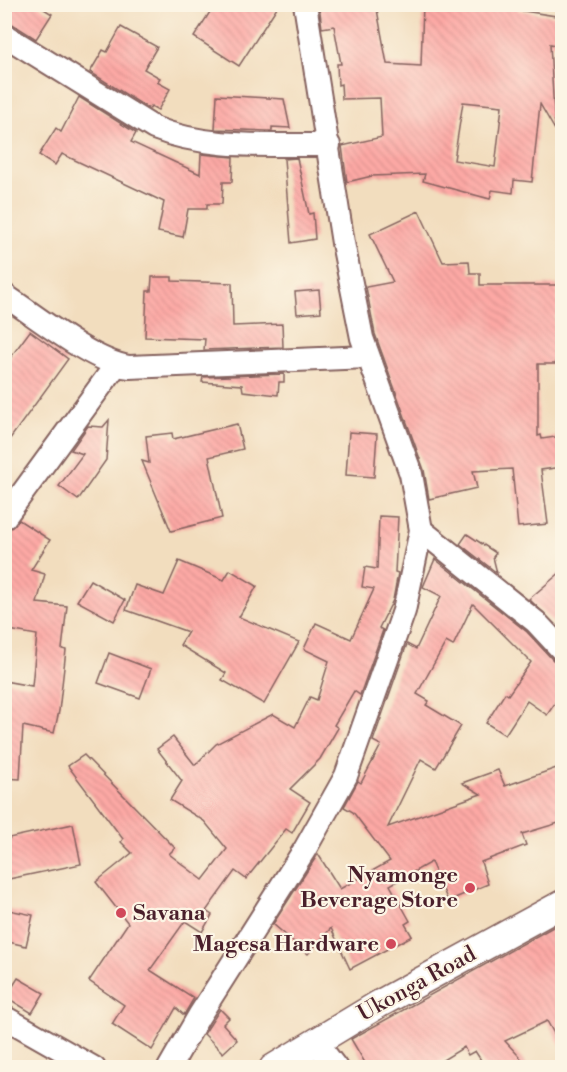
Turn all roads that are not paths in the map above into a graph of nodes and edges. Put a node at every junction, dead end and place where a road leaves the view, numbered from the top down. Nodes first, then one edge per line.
1 (305, 4) edge
2 (4, 34) edge
3 (329, 145) junction
4 (4, 295) edge
5 (368, 357) junction
6 (116, 365) junction
7 (5, 517) edge
8 (421, 530) junction
9 (562, 650) edge
10 (562, 904) edge
11 (4, 1017) edge
12 (316, 1042) junction
13 (94, 1068) edge
14 (169, 1068) edge
15 (273, 1068) edge
16 (336, 1068) edge

1 - 3 street
2 - 3 street
3 - 5 street
4 - 6 street
5 - 6 street
5 - 8 street
6 - 7 street
8 - 9 street
8 - 14 street
10 - 12 street, Ukonga Road
11 - 13 street
12 - 15 street, Ukonga Road
12 - 16 street

